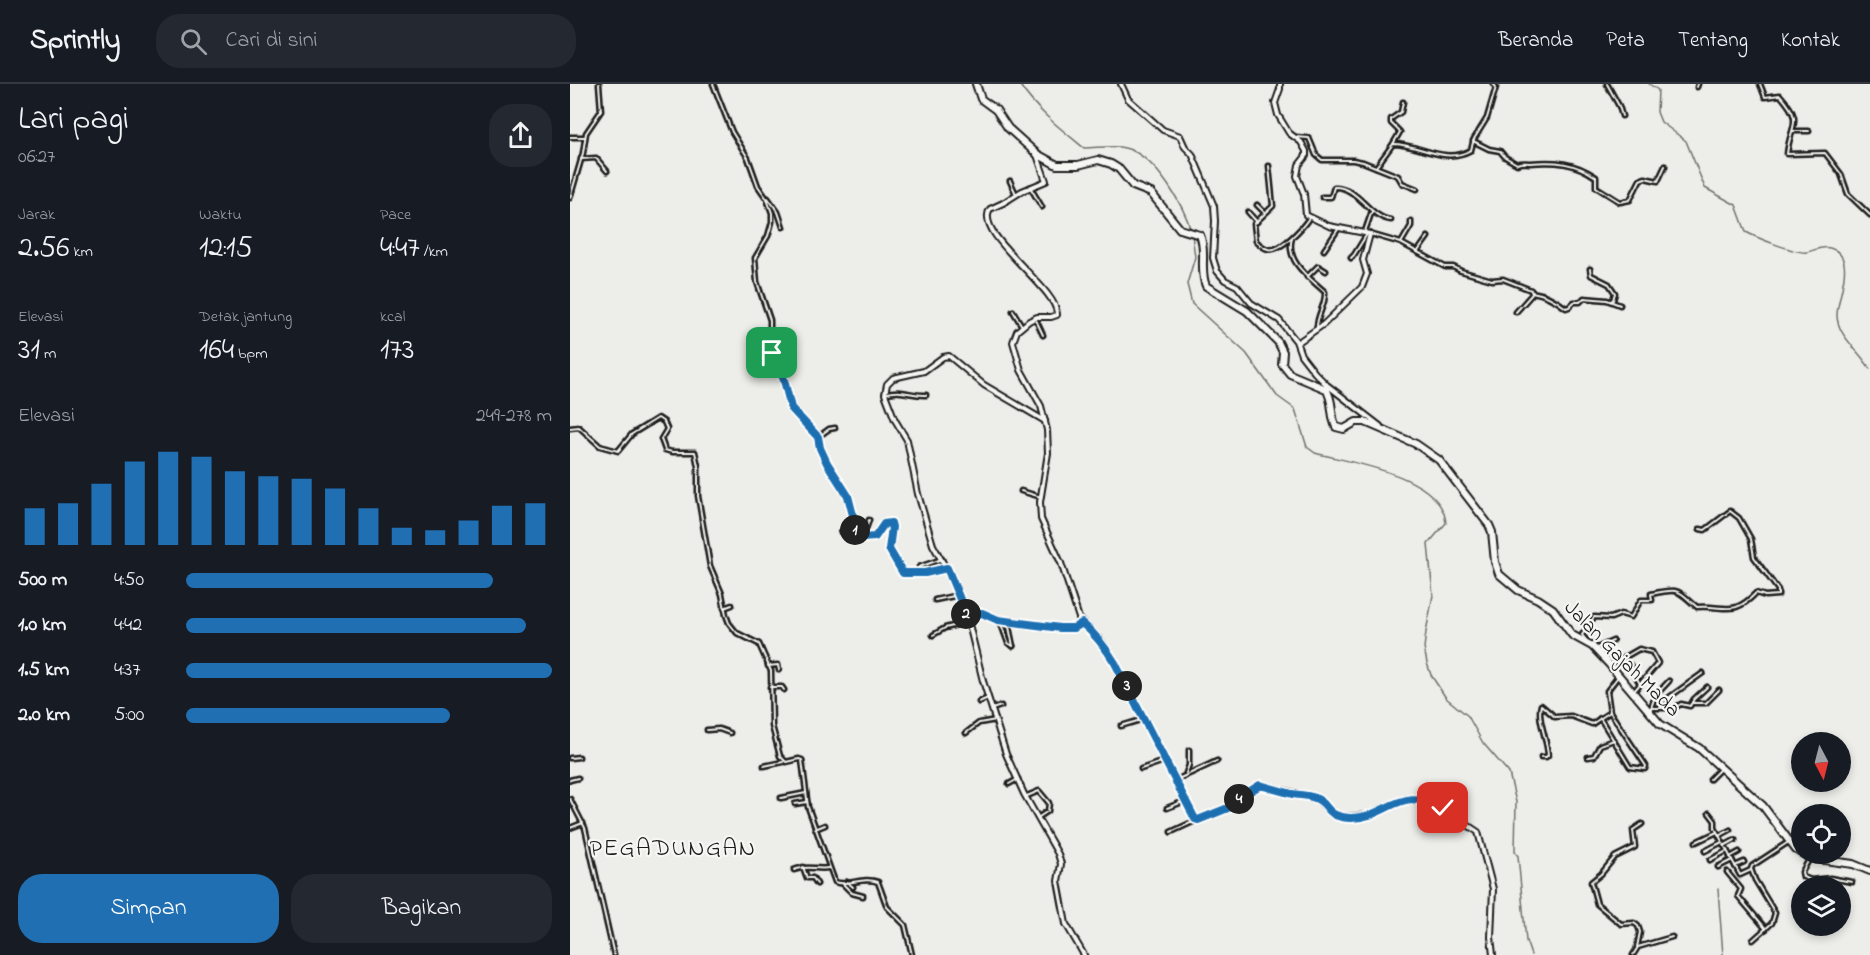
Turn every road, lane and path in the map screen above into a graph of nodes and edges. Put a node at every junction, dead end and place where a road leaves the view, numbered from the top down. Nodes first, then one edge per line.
1 (598, 84) edge
2 (713, 84) edge
3 (976, 84) edge
4 (1121, 84) edge
5 (1280, 84) edge
6 (1493, 84) edge
7 (1607, 84) edge
8 (1760, 84) edge
9 (1403, 102) dead end
10 (1622, 116) dead end
11 (1809, 130) dead end
12 (1793, 131) junction
13 (570, 137) edge
14 (585, 137) junction
15 (1295, 137) junction
16 (1473, 141) junction
17 (1393, 144) junction
18 (1037, 154) junction
19 (581, 159) junction
20 (1269, 166) dead end
21 (1665, 166) dead end
22 (1376, 167) junction
23 (607, 171) dead end
24 (1010, 181) dead end
25 (1030, 187) junction
26 (1417, 189) dead end
27 (1016, 194) junction
28 (766, 196) junction
29 (1322, 197) dead end
30 (570, 198) edge
31 (1257, 205) dead end
32 (1042, 207) dead end
33 (1372, 211) junction
34 (1248, 212) dead end
35 (1265, 213) junction
36 (1870, 215) edge
37 (1309, 218) junction
38 (1391, 220) dead end
39 (1411, 221) dead end
40 (1257, 222) junction
41 (783, 227) dead end
42 (1339, 228) junction
43 (1367, 234) junction
44 (1292, 237) junction
45 (1428, 237) dead end
46 (1401, 243) junction
47 (1324, 250) dead end
48 (1418, 251) junction
49 (1351, 258) dead end
50 (1590, 268) dead end
51 (1326, 271) dead end
52 (1307, 277) junction
53 (1532, 292) junction
54 (1611, 301) junction
55 (1620, 305) dead end
56 (1013, 311) dead end
57 (1516, 312) dead end
58 (1035, 318) junction
59 (1022, 326) junction
60 (1317, 330) junction
61 (1043, 335) dead end
62 (1297, 343) junction
63 (885, 394) junction
64 (926, 395) dead end
65 (1046, 421) junction
66 (570, 428) edge
67 (835, 428) dead end
68 (818, 437) junction
69 (1398, 437) junction
70 (1020, 491) dead end
71 (1041, 497) junction
72 (868, 520) dead end
73 (1700, 529) dead end
74 (840, 532) dead end
75 (855, 532) junction
76 (863, 538) junction
77 (942, 559) junction
78 (947, 568) junction
79 (919, 573) junction
80 (959, 595) junction
81 (934, 600) dead end
82 (732, 605) dead end
83 (724, 608) junction
84 (967, 616) junction
85 (1000, 620) junction
86 (969, 622) junction
87 (1082, 623) junction
88 (1001, 624) junction
89 (933, 635) dead end
90 (1613, 641) dead end
91 (1587, 643) junction
92 (1595, 649) junction
93 (1630, 665) dead end
94 (768, 666) junction
95 (1610, 666) junction
96 (779, 670) dead end
97 (1703, 674) dead end
98 (1619, 676) junction
99 (1669, 681) dead end
100 (1640, 684) junction
101 (770, 687) junction
102 (1707, 687) dead end
103 (784, 690) dead end
104 (1719, 690) dead end
105 (1633, 691) junction
106 (988, 698) junction
107 (979, 702) dead end
108 (1694, 703) junction
109 (1001, 706) dead end
110 (1661, 708) junction
111 (992, 709) junction
112 (1650, 710) junction
113 (1610, 712) junction
114 (1600, 718) junction
115 (1143, 719) junction
116 (996, 720) junction
117 (1121, 726) dead end
118 (707, 730) dead end
119 (730, 733) dead end
120 (966, 733) dead end
121 (1614, 740) junction
122 (1189, 750) dead end
123 (579, 757) dead end
124 (1541, 757) dead end
125 (1588, 757) dead end
126 (570, 758) edge
127 (1164, 761) junction
128 (1217, 761) dead end
129 (786, 762) junction
130 (764, 766) dead end
131 (1722, 767) junction
132 (1141, 769) dead end
133 (1185, 775) junction
134 (578, 778) dead end
135 (1710, 779) dead end
136 (570, 780) edge
137 (1018, 780) junction
138 (1174, 781) junction
139 (1009, 784) dead end
140 (806, 793) junction
141 (1026, 797) junction
142 (781, 798) dead end
143 (570, 800) edge
144 (1185, 801) junction
145 (807, 802) junction
146 (795, 804) dead end
147 (1167, 808) dead end
148 (1709, 813) dead end
149 (1039, 817) junction
150 (1197, 820) junction
151 (583, 823) junction
152 (1641, 824) dead end
153 (825, 825) dead end
154 (570, 828) edge
155 (815, 829) junction
156 (1730, 830) dead end
157 (1172, 832) dead end
158 (1717, 832) junction
159 (1719, 836) junction
160 (1735, 840) dead end
161 (1696, 842) dead end
162 (1722, 842) junction
163 (1789, 842) joint
164 (1724, 846) junction
165 (1705, 851) dead end
166 (1727, 851) junction
167 (1739, 852) dead end
168 (1731, 859) junction
169 (1710, 860) dead end
170 (1744, 862) dead end
171 (1807, 864) edge
172 (1851, 864) edge
173 (1735, 866) junction
174 (803, 867) junction
175 (1718, 867) dead end
176 (829, 868) junction
177 (794, 870) dead end
178 (1751, 870) junction
179 (1870, 871) edge
180 (1727, 872) dead end
181 (847, 882) junction
182 (1852, 882) dead end
183 (817, 884) dead end
184 (843, 884) junction
185 (853, 887) dead end
186 (863, 896) dead end
187 (1766, 929) junction
188 (1672, 937) dead end
189 (1753, 940) dead end
190 (1637, 947) junction
191 (614, 955) edge
192 (912, 955) edge
193 (1084, 955) edge
194 (1493, 955) edge
195 (1634, 955) edge

1 - 14 street
2 - 28 street
3 - 18 highway
4 - 62 street
5 - 15 street
6 - 16 street
7 - 10 street
8 - 12 street
9 - 17 street
11 - 12 street
12 - 36 street
13 - 14 street
14 - 19 street
15 - 22 street
15 - 37 street
16 - 17 street
16 - 21 street
17 - 22 street
18 - 25 street
18 - 69 highway, Jalan Gajah Mada
19 - 23 street
19 - 30 street
20 - 35 street
22 - 26 street
24 - 27 street
25 - 27 street
25 - 32 street
27 - 58 street
28 - 41 street
28 - 68 street
29 - 33 street
31 - 35 street
33 - 38 street
33 - 43 street
34 - 40 street
35 - 40 street
37 - 42 street
37 - 44 street
39 - 46 street
40 - 44 street
42 - 43 street
42 - 47 street
43 - 46 street
43 - 49 street
43 - 60 street
44 - 52 street
45 - 48 street
46 - 48 street
48 - 53 street
50 - 54 street
51 - 52 street
52 - 60 street
53 - 54 street
53 - 57 street
54 - 55 street
56 - 59 street
58 - 59 street
58 - 61 street
59 - 65 street
60 - 62 street
62 - 69 street
63 - 64 street
63 - 65 street
63 - 77 street
65 - 71 street
66 - 83 street
67 - 68 street
68 - 75 street
69 - 91 highway, Jalan Gajah Mada
70 - 71 street
71 - 87 street
72 - 76 street
73 - 91 street
74 - 75 street
75 - 76 street
76 - 79 street
77 - 78 street
77 - 79 street
78 - 79 street
78 - 80 street
80 - 81 street
80 - 84 street
82 - 83 street
83 - 94 street
84 - 85 street
84 - 86 street
85 - 87 street
85 - 88 street
86 - 89 street
86 - 106 street
87 - 115 street
88 - 88 street
90 - 92 street
91 - 92 highway, Jalan Gajah Mada
92 - 95 highway, Jalan Gajah Mada
93 - 100 street
94 - 96 street
94 - 101 street
95 - 98 highway, Jalan Gajah Mada
95 - 100 street
97 - 110 street
98 - 105 highway, Jalan Gajah Mada
98 - 113 street
99 - 112 street
100 - 105 street
101 - 103 street
101 - 129 street
102 - 108 street
104 - 108 street
105 - 112 highway, Jalan Gajah Mada
106 - 107 street
106 - 111 street
108 - 110 street
109 - 111 street
110 - 112 street
111 - 116 street
112 - 131 highway, Jalan Gajah Mada
113 - 114 street
113 - 121 street
114 - 121 street
114 - 124 street
115 - 117 street
115 - 127 street
116 - 120 street
116 - 137 street
118 - 119 street
121 - 125 street
122 - 133 street
123 - 126 street
127 - 132 street
127 - 138 street
128 - 133 street
129 - 130 street
129 - 140 street
131 - 135 street
131 - 163 highway, Jalan Gajah Mada
133 - 138 street
134 - 136 street
137 - 139 street
137 - 141 street
138 - 144 street
140 - 142 street
140 - 145 street
141 - 149 street
141 - 149 street
143 - 151 street
144 - 147 street
144 - 150 street
145 - 146 street
145 - 155 street
148 - 158 street
149 - 193 street
150 - 157 street
150 - 194 street
151 - 154 street
151 - 191 street
152 - 190 street
153 - 155 street
155 - 176 street
156 - 159 street
158 - 159 street
158 - 161 street
159 - 162 street
160 - 164 street
162 - 164 street
162 - 165 street
163 - 178 street
164 - 166 street
166 - 168 street
166 - 169 street
167 - 168 street
168 - 173 street
168 - 175 street
170 - 173 street
171 - 182 street
172 - 179 highway, Jalan Gajah Mada
173 - 178 street
174 - 176 street
174 - 177 street
174 - 183 street
176 - 184 street
178 - 187 street
180 - 187 street
181 - 184 street
181 - 185 street
181 - 192 street
184 - 186 street
187 - 189 street
188 - 190 street
190 - 195 street

